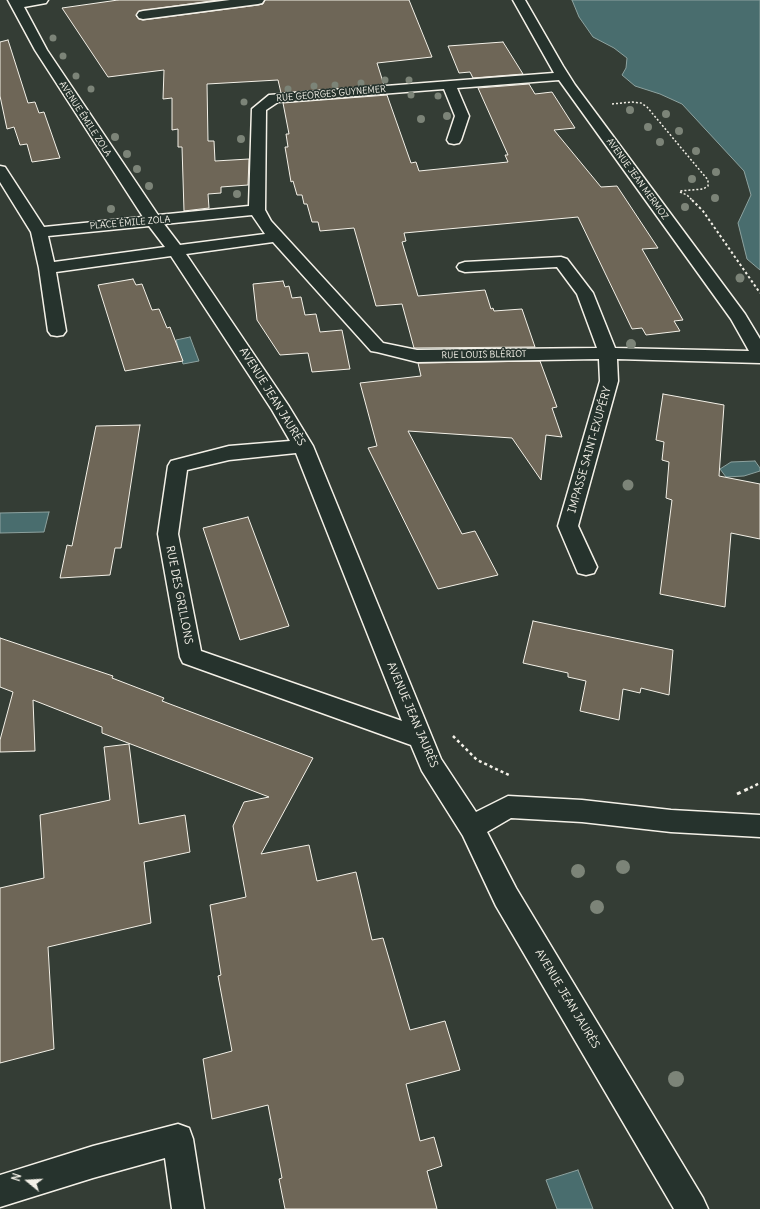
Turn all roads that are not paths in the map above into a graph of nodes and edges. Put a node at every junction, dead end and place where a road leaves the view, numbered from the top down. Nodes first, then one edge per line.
1 (42, 0) edge
2 (258, 0) edge
3 (519, 0) edge
4 (16, 2) edge
5 (143, 15) dead end
6 (563, 76) junction
7 (449, 85) junction
8 (454, 140) dead end
9 (2, 175) edge
10 (260, 216) junction
11 (39, 232) junction
12 (163, 235) junction
13 (277, 237) junction
14 (465, 267) dead end
15 (47, 268) junction
16 (57, 331) dead end
17 (608, 353) junction
18 (760, 354) edge
19 (760, 357) edge
20 (303, 446) junction
21 (586, 567) dead end
22 (420, 738) junction
23 (760, 826) edge
24 (472, 828) junction
25 (0, 1191) edge
26 (188, 1209) edge
27 (692, 1209) edge

1 - 4 street
2 - 5 street
3 - 6 street, AVENUE JEAN MERMOZ
4 - 12 street, AVENUE ÉMILE ZOLA
6 - 7 street, RUE GEORGES GUYNEMER
6 - 18 street, AVENUE JEAN MERMOZ
7 - 8 street
7 - 10 street, RUE GEORGES GUYNEMER
9 - 11 street
10 - 12 street, PLACE ÉMILE ZOLA
10 - 13 street, RUE LOUIS BLÉRIOT
11 - 12 street, PLACE ÉMILE ZOLA
11 - 15 street
12 - 13 street, PLACE ÉMILE ZOLA
12 - 15 street, PLACE ÉMILE ZOLA
12 - 20 street, AVENUE JEAN JAURÈS
13 - 17 street, RUE LOUIS BLÉRIOT
14 - 17 street, IMPASSE SAINT-EXUPÉRY
15 - 16 street
17 - 19 street, RUE LOUIS BLÉRIOT
17 - 21 street, IMPASSE SAINT-EXUPÉRY
20 - 22 street, AVENUE JEAN JAURÈS
20 - 22 street, RUE DES GRILLONS
22 - 24 street, AVENUE JEAN JAURÈS
23 - 24 street
24 - 27 street, AVENUE JEAN JAURÈS
25 - 26 street

